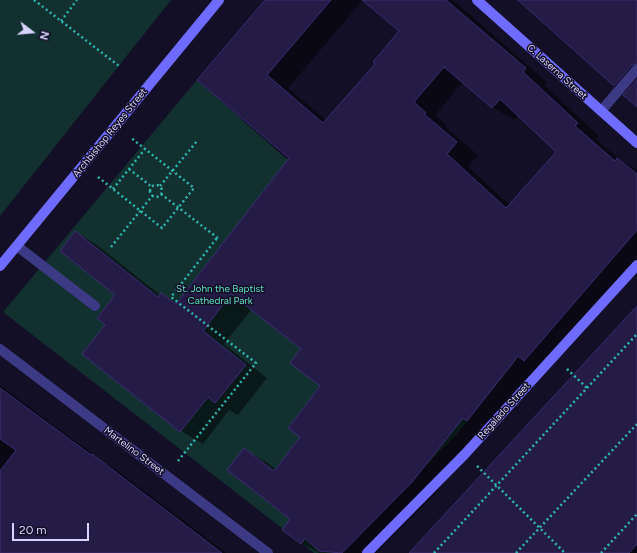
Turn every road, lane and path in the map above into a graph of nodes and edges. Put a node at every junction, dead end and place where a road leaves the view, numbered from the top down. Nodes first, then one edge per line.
1 (34, 0) edge
2 (77, 0) edge
3 (219, 0) edge
4 (477, 0) edge
5 (61, 21) junction
6 (119, 66) dead end
7 (637, 69) edge
8 (601, 111) junction
9 (197, 140) dead end
10 (637, 143) edge
11 (129, 169) junction
12 (172, 171) junction
13 (160, 186) junction
14 (152, 187) junction
15 (161, 194) junction
16 (153, 195) junction
17 (178, 208) junction
18 (140, 211) junction
19 (17, 246) junction
20 (111, 247) dead end
21 (637, 265) edge
22 (0, 266) edge
23 (96, 306) dead end
24 (637, 334) edge
25 (0, 349) edge
26 (553, 358) junction
27 (587, 388) junction
28 (637, 424) edge
29 (466, 454) junction
30 (167, 476) junction
31 (497, 485) junction
32 (637, 514) edge
33 (540, 528) junction
34 (268, 553) edge
35 (367, 553) edge
36 (434, 553) edge
37 (516, 553) edge
38 (565, 553) edge
39 (601, 553) edge

1 - 5 path
2 - 5 path
3 - 19 street, Archbishop Reyes Street
4 - 8 street, C. Laserna Street
5 - 6 path
7 - 8 street
8 - 10 street, C. Laserna Street
9 - 12 path
11 - 12 path
11 - 14 path
11 - 18 path
12 - 13 path
12 - 17 path
13 - 14 path
13 - 15 path
14 - 16 path
15 - 16 path
15 - 17 path
16 - 18 path
17 - 18 path
17 - 30 path
18 - 20 path
19 - 22 street, Archbishop Reyes Street
19 - 23 street
21 - 26 street, Regalado Street
24 - 27 path
25 - 30 street, Martelino Street
26 - 27 path
26 - 29 street, Regalado Street
27 - 31 path
28 - 33 path
29 - 31 path
29 - 35 street, Regalado Street
30 - 34 street, Martelino Street
31 - 33 path
31 - 36 path
32 - 39 path
33 - 37 path
33 - 38 path

